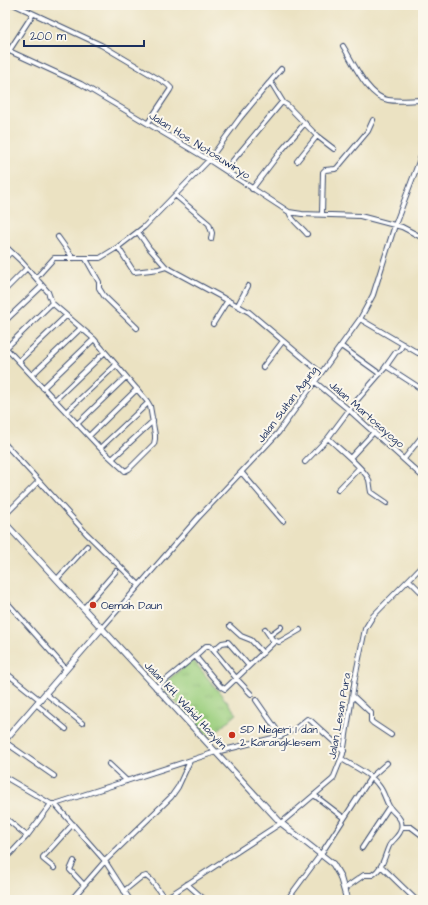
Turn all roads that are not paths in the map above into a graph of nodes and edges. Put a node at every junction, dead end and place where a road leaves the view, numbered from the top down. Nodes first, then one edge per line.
1 (15, 5) edge
2 (33, 14) junction
3 (343, 46) dead end
4 (7, 50) edge
5 (281, 69) dead end
6 (270, 82) junction
7 (423, 100) edge
8 (283, 102) junction
9 (373, 120) dead end
10 (148, 123) junction
11 (305, 123) junction
12 (317, 136) junction
13 (334, 149) dead end
14 (423, 151) edge
15 (209, 160) junction
16 (297, 161) dead end
17 (225, 170) junction
18 (252, 189) junction
19 (175, 195) junction
20 (289, 212) junction
21 (322, 214) junction
22 (395, 225) junction
23 (138, 232) junction
24 (307, 234) dead end
25 (58, 237) dead end
26 (423, 238) edge
27 (211, 239) dead end
28 (5, 246) edge
29 (118, 247) junction
30 (11, 252) junction
31 (5, 258) edge
32 (73, 258) junction
33 (86, 259) junction
34 (166, 266) junction
35 (27, 268) junction
36 (36, 278) junction
37 (42, 286) junction
38 (248, 286) dead end
39 (5, 290) edge
40 (228, 300) junction
41 (52, 303) junction
42 (238, 305) junction
43 (66, 316) junction
44 (360, 319) junction
45 (5, 321) edge
46 (213, 324) dead end
47 (81, 328) junction
48 (137, 328) dead end
49 (94, 339) junction
50 (283, 341) junction
51 (403, 344) junction
52 (341, 346) junction
53 (5, 347) edge
54 (105, 352) junction
55 (418, 353) dead end
56 (19, 361) junction
57 (116, 365) junction
58 (386, 366) junction
59 (263, 367) dead end
60 (321, 373) junction
61 (380, 374) junction
62 (32, 375) junction
63 (126, 377) junction
64 (316, 382) junction
65 (43, 388) junction
66 (137, 389) junction
67 (423, 390) edge
68 (55, 400) junction
69 (148, 403) junction
70 (349, 410) junction
71 (66, 412) junction
72 (153, 421) junction
73 (77, 424) junction
74 (374, 432) junction
75 (423, 435) edge
76 (89, 436) junction
77 (328, 438) junction
78 (5, 444) edge
79 (100, 448) junction
80 (350, 458) junction
81 (112, 459) junction
82 (404, 459) junction
83 (305, 462) dead end
84 (359, 468) junction
85 (242, 473) junction
86 (423, 478) edge
87 (39, 481) junction
88 (338, 490) dead end
89 (387, 503) dead end
90 (5, 515) edge
91 (283, 521) dead end
92 (5, 523) edge
93 (87, 546) dead end
94 (423, 565) edge
95 (116, 571) dead end
96 (57, 579) junction
97 (409, 580) junction
98 (139, 585) junction
99 (423, 594) edge
100 (5, 600) edge
101 (84, 608) junction
102 (230, 626) dead end
103 (281, 627) dead end
104 (102, 628) junction
105 (265, 629) dead end
106 (300, 630) dead end
107 (270, 635) junction
108 (274, 640) junction
109 (214, 650) junction
110 (263, 653) junction
111 (195, 656) junction
112 (249, 666) junction
113 (66, 669) junction
114 (5, 672) edge
115 (236, 678) junction
116 (156, 688) junction
117 (46, 694) junction
118 (251, 694) dead end
119 (353, 696) junction
120 (256, 700) dead end
121 (38, 702) junction
122 (82, 723) dead end
123 (66, 729) dead end
124 (391, 735) dead end
125 (281, 736) junction
126 (5, 741) edge
127 (344, 751) junction
128 (216, 752) junction
129 (342, 759) junction
130 (190, 761) junction
131 (386, 763) dead end
132 (109, 764) dead end
133 (54, 776) dead end
134 (5, 777) edge
135 (371, 777) junction
136 (127, 781) junction
137 (314, 795) junction
138 (53, 804) junction
139 (390, 807) junction
140 (344, 818) junction
141 (9, 821) dead end
142 (281, 823) junction
143 (73, 824) junction
144 (402, 828) junction
145 (27, 836) junction
146 (423, 836) edge
147 (362, 848) dead end
148 (5, 853) edge
149 (321, 854) junction
150 (74, 861) dead end
151 (105, 861) junction
152 (381, 866) junction
153 (54, 868) dead end
154 (187, 884) junction
155 (84, 885) junction
156 (344, 889) junction
157 (124, 890) junction
158 (170, 895) junction
159 (164, 899) edge
160 (71, 900) edge
161 (130, 900) edge
162 (175, 900) edge
163 (205, 900) edge
164 (287, 900) edge
165 (347, 900) edge
166 (416, 900) edge

1 - 2 street
2 - 4 street
2 - 10 street
3 - 7 street
4 - 10 street, Jalan Hos. Notosuwiryo
5 - 6 street
6 - 8 street
6 - 15 street
8 - 11 street
8 - 17 street
9 - 21 street
10 - 15 street, Jalan Hos. Notosuwiryo
11 - 12 street
11 - 18 street
12 - 13 street
12 - 16 street
14 - 22 street, Jalan Sultan Agung
15 - 17 street, Jalan Hos. Notosuwiryo
15 - 19 street
17 - 18 street, Jalan Hos. Notosuwiryo
18 - 20 street, Jalan Hos. Notosuwiryo
19 - 23 street
19 - 27 street
20 - 21 street, Jalan Hos. Notosuwiryo
20 - 24 street
21 - 22 street, Jalan Hos. Notosuwiryo
22 - 26 street, Jalan Hos. Notosuwiryo
22 - 44 street, Jalan Sultan Agung
23 - 29 street
23 - 34 street
25 - 32 street
28 - 30 street
29 - 33 street
29 - 34 street
30 - 31 street
30 - 35 street
32 - 33 street
32 - 36 street
33 - 48 street
34 - 40 street
35 - 36 street
35 - 39 street
36 - 37 street
37 - 41 street
37 - 45 street
38 - 42 street
40 - 42 street
40 - 46 street
41 - 43 street
41 - 53 street
42 - 50 street
43 - 47 street
43 - 56 street
44 - 51 street
44 - 52 street, Jalan Sultan Agung
47 - 49 street
47 - 62 street
49 - 54 street
49 - 65 street
50 - 59 street
50 - 60 street
51 - 55 street
51 - 58 street
52 - 60 street, Jalan Sultan Agung
52 - 61 street
53 - 56 street
54 - 57 street
54 - 68 street
56 - 62 street
57 - 63 street
57 - 71 street
58 - 61 street
58 - 67 street
60 - 64 street, Jalan Sultan Agung
61 - 70 street
62 - 65 street
63 - 66 street
63 - 73 street
64 - 70 street, Jalan Martosayogo
64 - 85 street, Jalan Sultan Agung
65 - 68 street
66 - 69 street
66 - 76 street
68 - 71 street
69 - 72 street
69 - 79 street
70 - 74 street, Jalan Martosayogo
70 - 77 street
71 - 73 street
72 - 81 street
72 - 81 street
73 - 76 street
74 - 80 street
74 - 82 street, Jalan Martosayogo
75 - 82 street
76 - 79 street
77 - 80 street
77 - 83 street
78 - 87 street
79 - 81 street
80 - 84 street
82 - 86 street, Jalan Martosayogo
84 - 88 street
84 - 89 street
85 - 91 street
85 - 98 street, Jalan Sultan Agung
87 - 90 street
87 - 98 street
92 - 96 main road, Jalan KH. Wahid Hasyim
93 - 96 street
94 - 97 street, Jalan Lesan Pura
95 - 101 street
96 - 101 main road, Jalan KH. Wahid Hasyim
97 - 99 street
97 - 119 street, Jalan Lesan Pura
98 - 104 street, Jalan Sultan Agung
100 - 113 street
101 - 104 main road, Jalan KH. Wahid Hasyim
102 - 110 street
103 - 107 street
104 - 113 main road
104 - 116 main road, Jalan KH. Wahid Hasyim
105 - 107 street
106 - 108 street
107 - 108 street
108 - 110 street
109 - 111 street
109 - 112 street
109 - 115 street
110 - 112 street
111 - 115 street
111 - 116 street
112 - 115 street
113 - 117 main road
114 - 121 street
115 - 118 street
116 - 128 main road, Jalan KH. Wahid Hasyim
117 - 121 main road
117 - 122 street
119 - 124 street
119 - 127 street, Jalan Lesan Pura
120 - 125 street
121 - 123 street
121 - 126 main road
125 - 127 street
125 - 128 street
126 - 133 street
127 - 129 street, Jalan Lesan Pura
128 - 130 street
128 - 142 main road, Jalan KH. Wahid Hasyim
129 - 135 street
129 - 137 street, Jalan Lesan Pura
130 - 136 street
130 - 151 street
131 - 135 street
132 - 136 street
134 - 138 street
135 - 139 street
135 - 140 street
136 - 138 street
137 - 140 street
137 - 142 street, Jalan Lesan Pura
138 - 143 street
138 - 145 street
139 - 144 street
139 - 147 street
140 - 149 street
141 - 145 street
142 - 149 main road, Jalan KH. Wahid Hasyim
142 - 154 street, Jalan Lesan Pura
143 - 151 street
143 - 153 street
144 - 146 street
144 - 152 street
145 - 148 street
149 - 156 main road, Jalan KH. Wahid Hasyim
149 - 164 street
150 - 155 street
151 - 155 street
151 - 157 street
152 - 156 street
152 - 166 street
154 - 158 street, Jalan Lesan Pura
154 - 163 street
155 - 160 street
156 - 165 main road, Jalan KH. Wahid Hasyim
157 - 159 street
157 - 161 street
158 - 159 street, Jalan Lesan Pura
158 - 162 street

